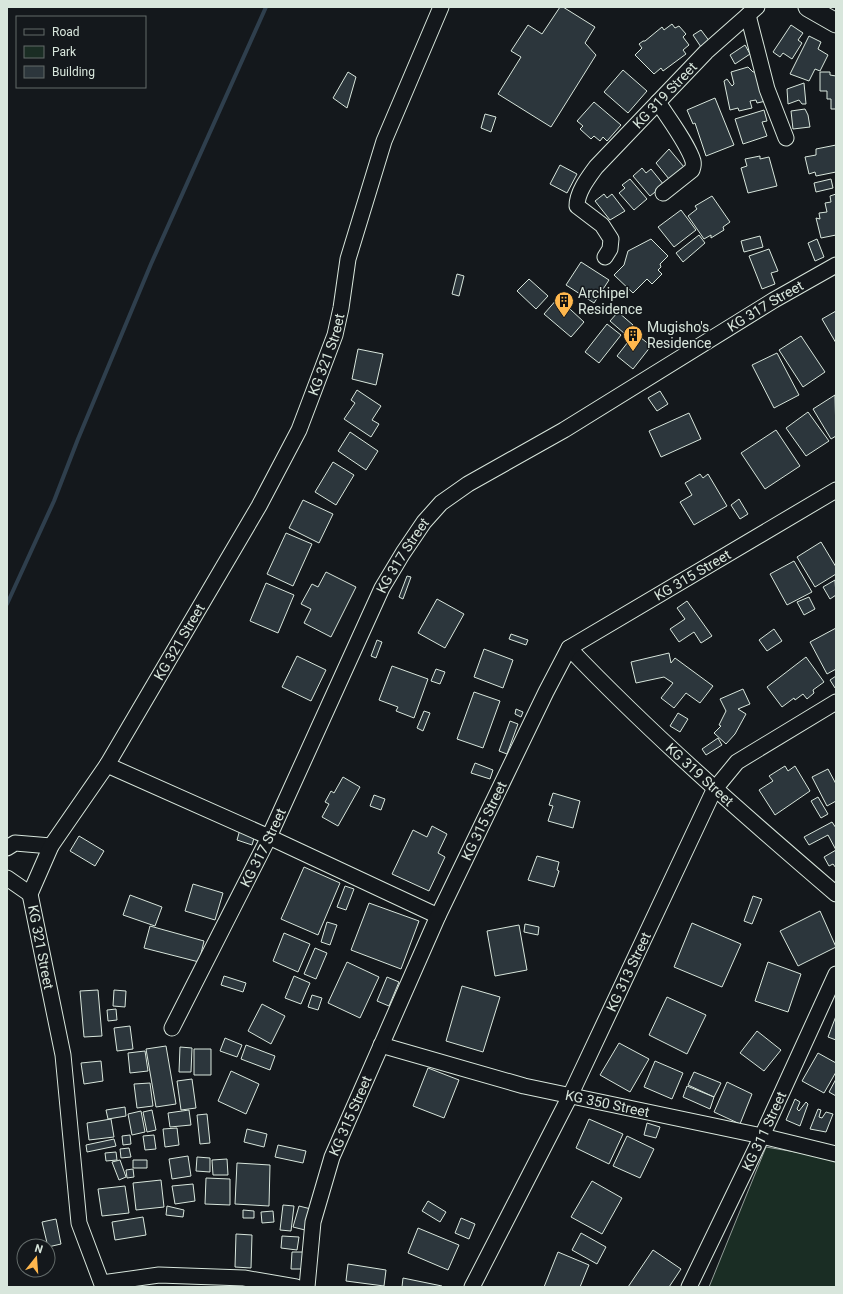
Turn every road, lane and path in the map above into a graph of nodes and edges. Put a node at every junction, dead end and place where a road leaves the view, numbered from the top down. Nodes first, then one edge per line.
1 (441, 7) edge
2 (808, 7) edge
3 (753, 11) edge
4 (836, 23) edge
5 (658, 102) junction
6 (786, 138) dead end
7 (662, 193) dead end
8 (605, 257) dead end
9 (836, 265) edge
10 (836, 490) edge
11 (569, 648) junction
12 (836, 702) edge
13 (107, 765) junction
14 (714, 790) junction
15 (269, 837) junction
16 (51, 846) junction
17 (7, 848) edge
18 (7, 878) edge
19 (30, 894) junction
20 (836, 894) edge
21 (438, 916) junction
22 (836, 974) edge
23 (172, 1028) dead end
24 (381, 1045) junction
25 (570, 1096) junction
26 (762, 1136) junction
27 (836, 1154) edge
28 (102, 1285) edge
29 (296, 1287) edge
30 (308, 1287) edge
31 (472, 1287) edge
32 (689, 1287) edge

1 - 13 street, KG 321 Street
2 - 4 main road
3 - 5 street, KG 319 Street
3 - 6 street
5 - 7 street
5 - 8 street, KG 319 Street
9 - 15 street, KG 317 Street
10 - 11 street, KG 315 Street
11 - 14 street, KG 319 Street
11 - 21 street, KG 315 Street
12 - 14 street, KG 313 Street
13 - 15 street
13 - 16 street, KG 321 Street
14 - 20 street, KG 319 Street
14 - 25 street, KG 313 Street
15 - 21 street
15 - 23 street, KG 317 Street
16 - 17 street
16 - 19 street, KG 321 Street
18 - 19 street
19 - 28 street, KG 321 Street
21 - 24 street, KG 315 Street
22 - 26 street, KG 311 Street
24 - 25 street, KG 350 Street
24 - 30 street, KG 315 Street
25 - 26 street, KG 350 Street
25 - 31 street, KG 313 Street
26 - 27 street, KG 350 Street
26 - 32 street, KG 311 Street
28 - 29 street

